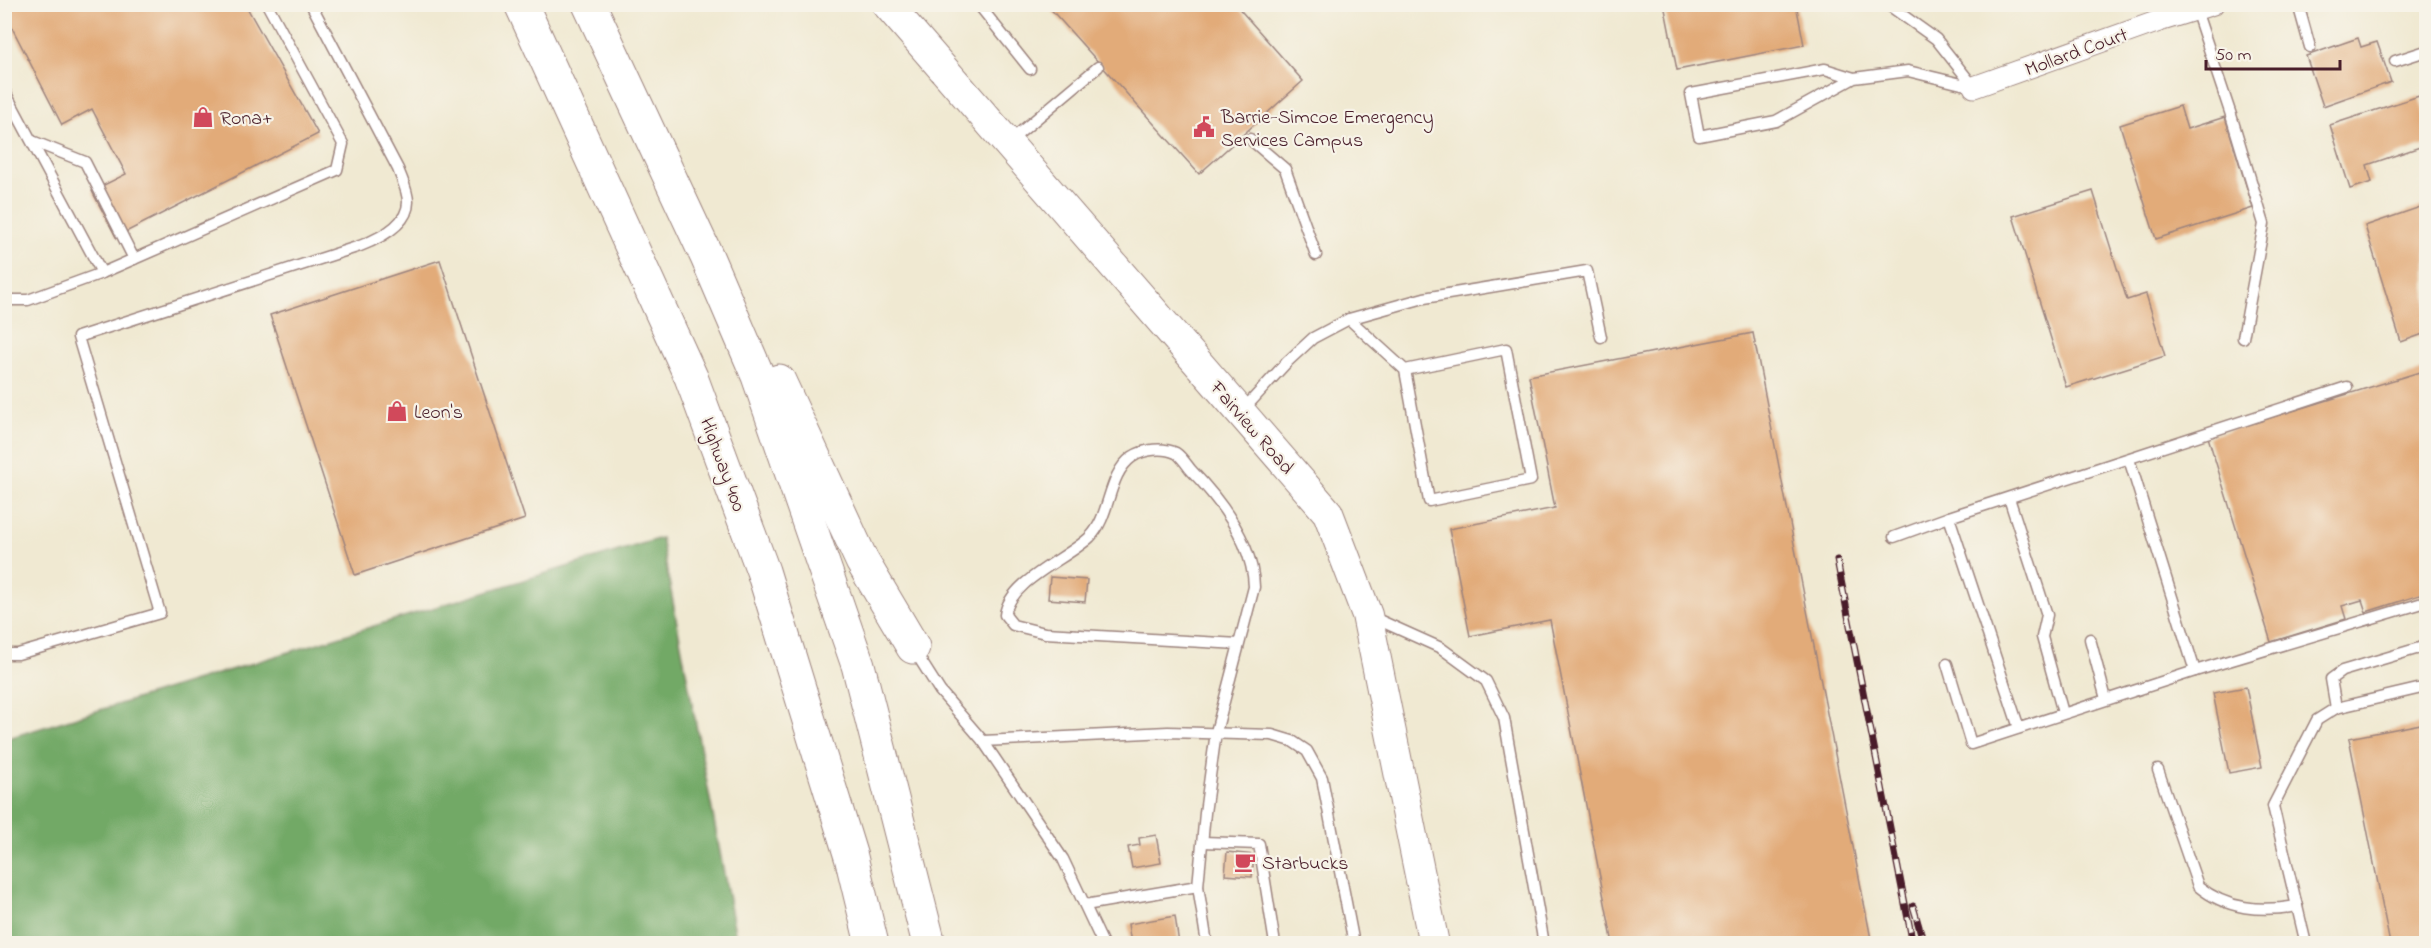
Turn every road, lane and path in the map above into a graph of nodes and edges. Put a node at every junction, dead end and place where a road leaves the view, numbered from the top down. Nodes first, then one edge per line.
1 (267, 4) edge
2 (311, 4) edge
3 (521, 4) edge
4 (589, 4) edge
5 (887, 4) edge
6 (978, 4) edge
7 (1887, 4) edge
8 (2298, 4) edge
9 (2193, 8) edge
10 (2310, 47) dead end
11 (2427, 51) edge
12 (2395, 61) dead end
13 (1098, 67) dead end
14 (1030, 69) dead end
15 (1854, 78) junction
16 (1974, 87) junction
17 (4, 90) edge
18 (1250, 139) dead end
19 (32, 141) junction
20 (1007, 143) junction
21 (1316, 255) dead end
22 (707, 257) junction
23 (134, 259) junction
24 (102, 273) junction
25 (4, 300) edge
26 (1349, 319) junction
27 (1601, 337) dead end
28 (2243, 338) dead end
29 (1405, 370) junction
30 (2347, 387) dead end
31 (1241, 412) junction
32 (2129, 459) junction
33 (2009, 498) junction
34 (1949, 517) junction
35 (1894, 537) dead end
36 (2427, 602) edge
37 (1366, 615) junction
38 (2090, 639) dead end
39 (1239, 644) junction
40 (2427, 646) edge
41 (913, 647) joint
42 (4, 654) edge
43 (1947, 664) dead end
44 (2196, 671) junction
45 (2427, 687) edge
46 (2106, 699) junction
47 (2336, 708) junction
48 (2063, 713) junction
49 (2019, 728) junction
50 (1216, 732) junction
51 (983, 741) junction
52 (2158, 770) dead end
53 (1203, 842) junction
54 (1198, 886) junction
55 (1085, 904) junction
56 (2297, 906) junction
57 (872, 944) edge
58 (929, 944) edge
59 (1103, 944) edge
60 (1207, 944) edge
61 (1275, 944) edge
62 (1354, 944) edge
63 (1434, 944) edge
64 (1544, 944) edge
65 (2306, 944) edge

1 - 23 lane
2 - 42 lane
3 - 57 highway, Highway 400
4 - 22 highway
5 - 20 street, Fairview Road
6 - 14 lane
7 - 16 lane
8 - 10 lane
9 - 16 street, Mollard Court
9 - 28 lane
11 - 12 lane
13 - 20 lane
15 - 15 lane
15 - 16 lane
17 - 19 lane
18 - 21 lane
19 - 23 lane
19 - 24 lane
20 - 31 street, Fairview Road
22 - 41 highway
22 - 58 highway
23 - 24 lane
24 - 25 lane
26 - 27 lane
26 - 29 lane
26 - 31 lane
29 - 29 lane
30 - 32 lane
31 - 37 street, Fairview Road
32 - 33 lane
32 - 44 lane
33 - 34 lane
33 - 48 lane
34 - 35 lane
34 - 49 lane
36 - 44 lane
37 - 63 street, Fairview Road
37 - 64 lane
38 - 46 lane
39 - 39 lane
39 - 50 lane
40 - 47 lane
41 - 51 lane
43 - 49 lane
44 - 46 lane
45 - 47 lane
46 - 48 lane
47 - 56 lane
48 - 49 lane
50 - 51 lane
50 - 53 lane
50 - 62 lane
51 - 55 lane
52 - 56 lane
53 - 54 lane
53 - 61 lane
54 - 55 lane
54 - 60 lane
55 - 59 lane
56 - 65 lane

